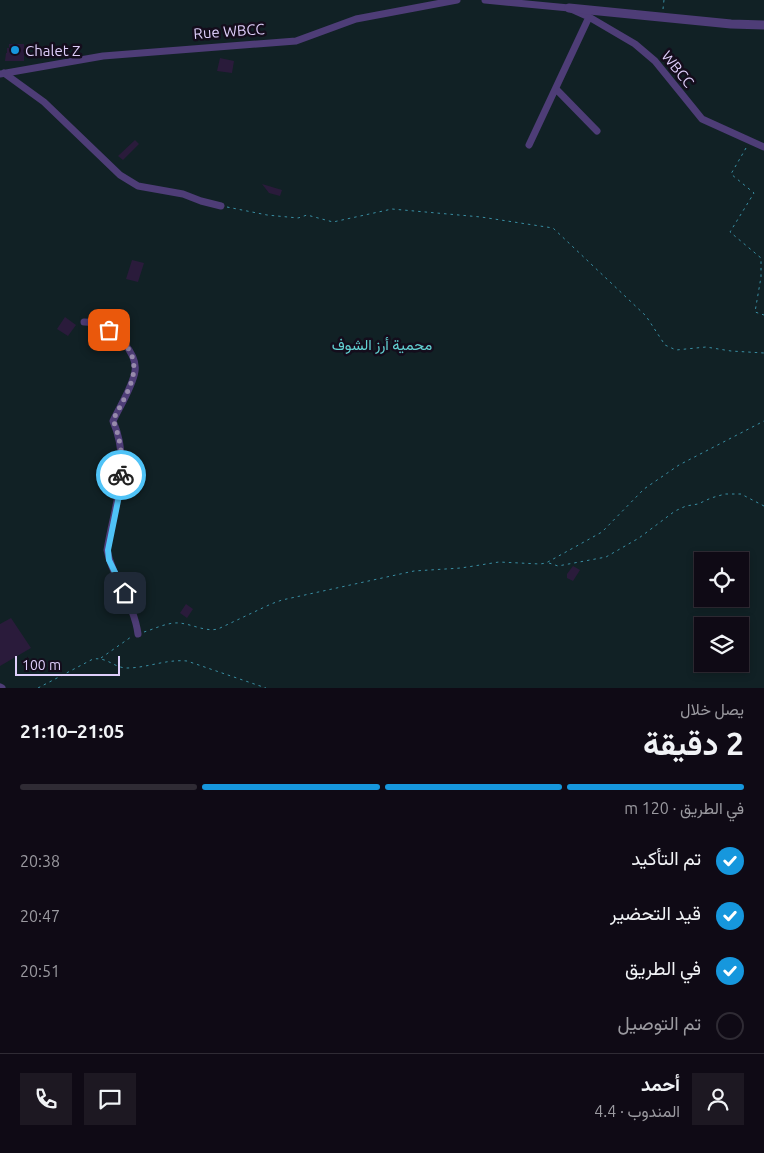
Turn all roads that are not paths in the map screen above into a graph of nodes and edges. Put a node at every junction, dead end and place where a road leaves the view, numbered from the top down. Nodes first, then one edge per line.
1 (457, 0) edge
2 (485, 0) edge
3 (569, 8) junction
4 (589, 17) junction
5 (764, 25) edge
6 (2, 74) edge
7 (556, 89) junction
8 (597, 131) dead end
9 (528, 145) dead end
10 (764, 147) edge
11 (222, 206) road end
12 (84, 322) dead end
13 (138, 634) road end

1 - 6 street, Rue WBCC
2 - 3 street
3 - 4 street, WBCC
3 - 5 street
4 - 7 street
4 - 10 street, WBCC
6 - 11 street
7 - 8 street
7 - 9 street
12 - 13 street

